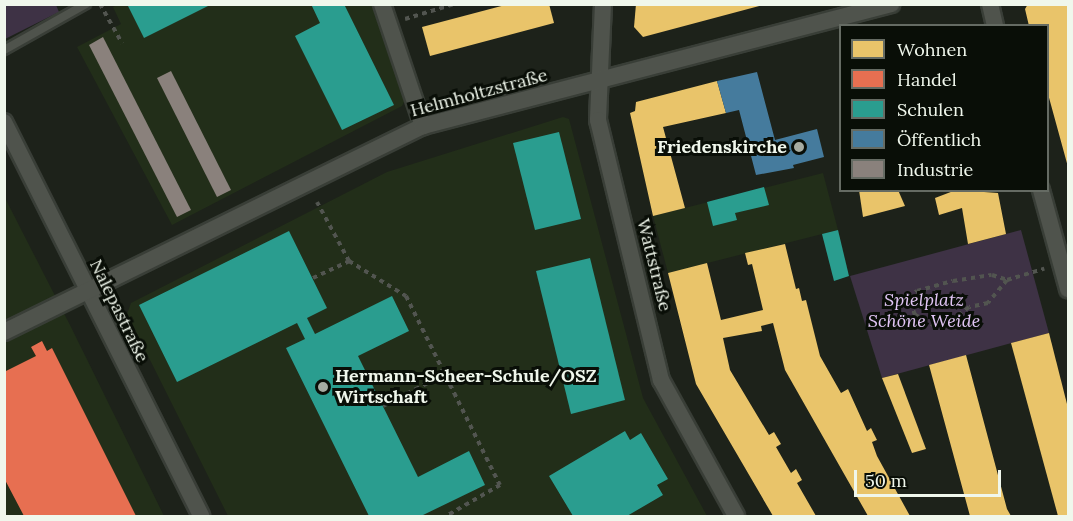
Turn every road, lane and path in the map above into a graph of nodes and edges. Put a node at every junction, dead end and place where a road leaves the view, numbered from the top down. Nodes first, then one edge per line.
1 (86, 4) edge
2 (100, 4) edge
3 (382, 4) edge
4 (603, 4) edge
5 (891, 4) edge
6 (990, 4) edge
7 (451, 5) edge
8 (390, 23) junction
9 (995, 24) edge
10 (122, 43) dead end
11 (4, 50) edge
12 (597, 82) junction
13 (4, 122) edge
14 (423, 126) junction
15 (1042, 192) edge
16 (317, 202) dead end
17 (349, 261) junction
18 (1044, 269) dead end
19 (313, 278) dead end
20 (1007, 280) junction
21 (1068, 289) edge
22 (87, 291) junction
23 (4, 332) edge
24 (445, 374) junction
25 (383, 406) dead end
26 (201, 516) edge
27 (446, 516) edge
28 (736, 516) edge

1 - 11 lane
2 - 10 path
3 - 8 street
4 - 12 street, Wattstraße
5 - 12 street, Helmholtzstraße
6 - 9 street
7 - 8 path
8 - 14 street
12 - 14 street, Helmholtzstraße
12 - 28 street, Wattstraße
13 - 22 street, Nalepastraße
14 - 22 street, Helmholtzstraße
15 - 21 street
16 - 17 path
17 - 19 path
17 - 24 path
18 - 20 path
20 - 20 path
22 - 23 street, Helmholtzstraße
22 - 26 street, Nalepastraße
24 - 25 path
24 - 27 path

